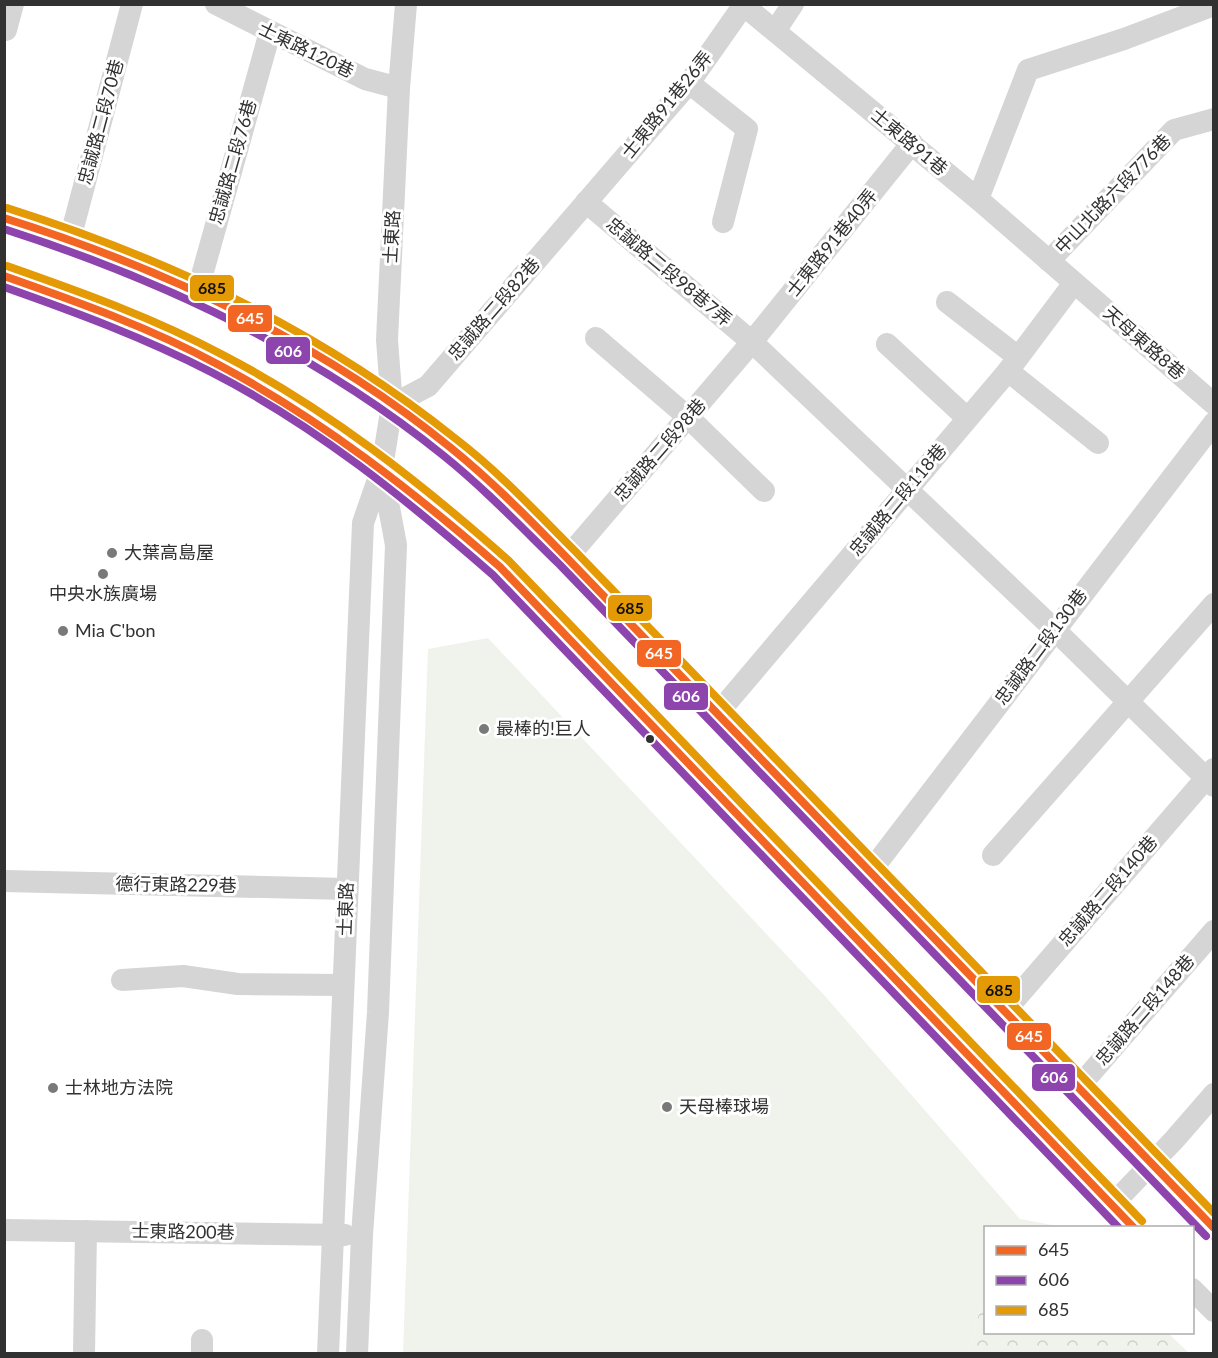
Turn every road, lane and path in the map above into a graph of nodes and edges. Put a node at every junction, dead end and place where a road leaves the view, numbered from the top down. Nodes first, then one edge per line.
1 (13, 4) edge
2 (132, 4) edge
3 (216, 4) edge
4 (406, 4) edge
5 (793, 4) edge
6 (742, 5) edge
7 (1214, 5) edge
8 (6, 30) edge
9 (775, 31) junction
10 (270, 32) junction
11 (688, 83) junction
12 (399, 88) junction
13 (1214, 119) edge
14 (912, 143) junction
15 (978, 199) junction
16 (586, 202) junction
17 (4, 218) edge
18 (723, 222) dead end
19 (70, 240) junction
20 (1049, 261) junction
21 (4, 276) edge
22 (1074, 283) junction
23 (197, 292) junction
24 (947, 302) dead end
25 (596, 338) dead end
26 (752, 342) junction
27 (887, 344) dead end
28 (1013, 364) junction
29 (1214, 404) edge
30 (392, 405) junction
31 (689, 418) junction
32 (967, 418) junction
33 (1214, 423) edge
34 (1098, 443) dead end
35 (382, 468) junction
36 (906, 490) junction
37 (764, 491) dead end
38 (567, 558) junction
39 (1214, 604) edge
40 (1054, 629) junction
41 (1130, 701) junction
42 (718, 713) junction
43 (1211, 778) edge
44 (993, 855) dead end
45 (870, 872) junction
46 (4, 881) edge
47 (347, 890) junction
48 (1214, 931) edge
49 (122, 980) dead end
50 (343, 985) junction
51 (1004, 1012) junction
52 (1077, 1089) junction
53 (1214, 1094) edge
54 (1152, 1164) junction
55 (1112, 1205) junction
56 (1133, 1226) edge
57 (1214, 1229) edge
58 (4, 1230) edge
59 (86, 1231) junction
60 (333, 1235) junction
61 (362, 1235) junction
62 (1194, 1291) edge
63 (1214, 1311) edge
64 (84, 1353) edge
65 (328, 1353) edge
66 (357, 1353) edge

1 - 8 street
2 - 19 street, 忠誠路二段70巷
3 - 10 street, 士東路120巷
4 - 12 street, 士東路
5 - 9 street
6 - 9 street, 士東路91巷
6 - 11 street, 士東路91巷26弄
7 - 15 street
9 - 14 street, 士東路91巷
10 - 12 street, 士東路120巷
10 - 23 street, 忠誠路二段76巷
11 - 16 street, 士東路91巷26弄
11 - 18 street
12 - 30 street, 士東路
13 - 20 street, 中山北路六段776巷
14 - 15 street, 士東路91巷
14 - 26 street, 士東路91巷40弄
15 - 20 street, 士東路91巷
16 - 26 street, 忠誠路二段98巷7弄
16 - 30 street, 忠誠路二段82巷
17 - 19 street
19 - 23 street
20 - 22 street, 士東路91巷
21 - 35 street
22 - 28 street, 忠誠路二段118巷
22 - 29 street, 天母東路8巷
23 - 30 street
24 - 28 street
25 - 31 street
26 - 31 street, 忠誠路二段98巷
26 - 36 street, 忠誠路二段98巷7弄
27 - 32 street
28 - 32 street, 忠誠路二段118巷
28 - 34 street
30 - 35 street, 士東路
30 - 38 street
31 - 37 street
31 - 38 street, 忠誠路二段98巷
32 - 36 street, 忠誠路二段118巷
33 - 40 street, 忠誠路二段130巷
35 - 47 street, 士東路
35 - 55 street
35 - 61 street, 士東路
36 - 40 street, 忠誠路二段98巷7弄
36 - 42 street, 忠誠路二段118巷
38 - 42 street
39 - 41 street
40 - 41 street, 忠誠路二段98巷7弄
40 - 45 street, 忠誠路二段130巷
41 - 43 street, 忠誠路二段98巷7弄
41 - 44 street
42 - 45 street
43 - 51 street, 忠誠路二段140巷
45 - 51 street
46 - 47 street, 德行東路229巷
47 - 50 street, 士東路
48 - 52 street, 忠誠路二段148巷
49 - 50 street
50 - 60 street, 士東路
51 - 52 street
52 - 54 street
53 - 54 street
54 - 55 street
54 - 57 street
55 - 56 street
58 - 59 street, 士東路200巷
59 - 60 street, 士東路200巷
59 - 64 street
60 - 61 street, 士東路200巷
60 - 65 street, 士東路
61 - 66 street, 士東路
62 - 63 street

